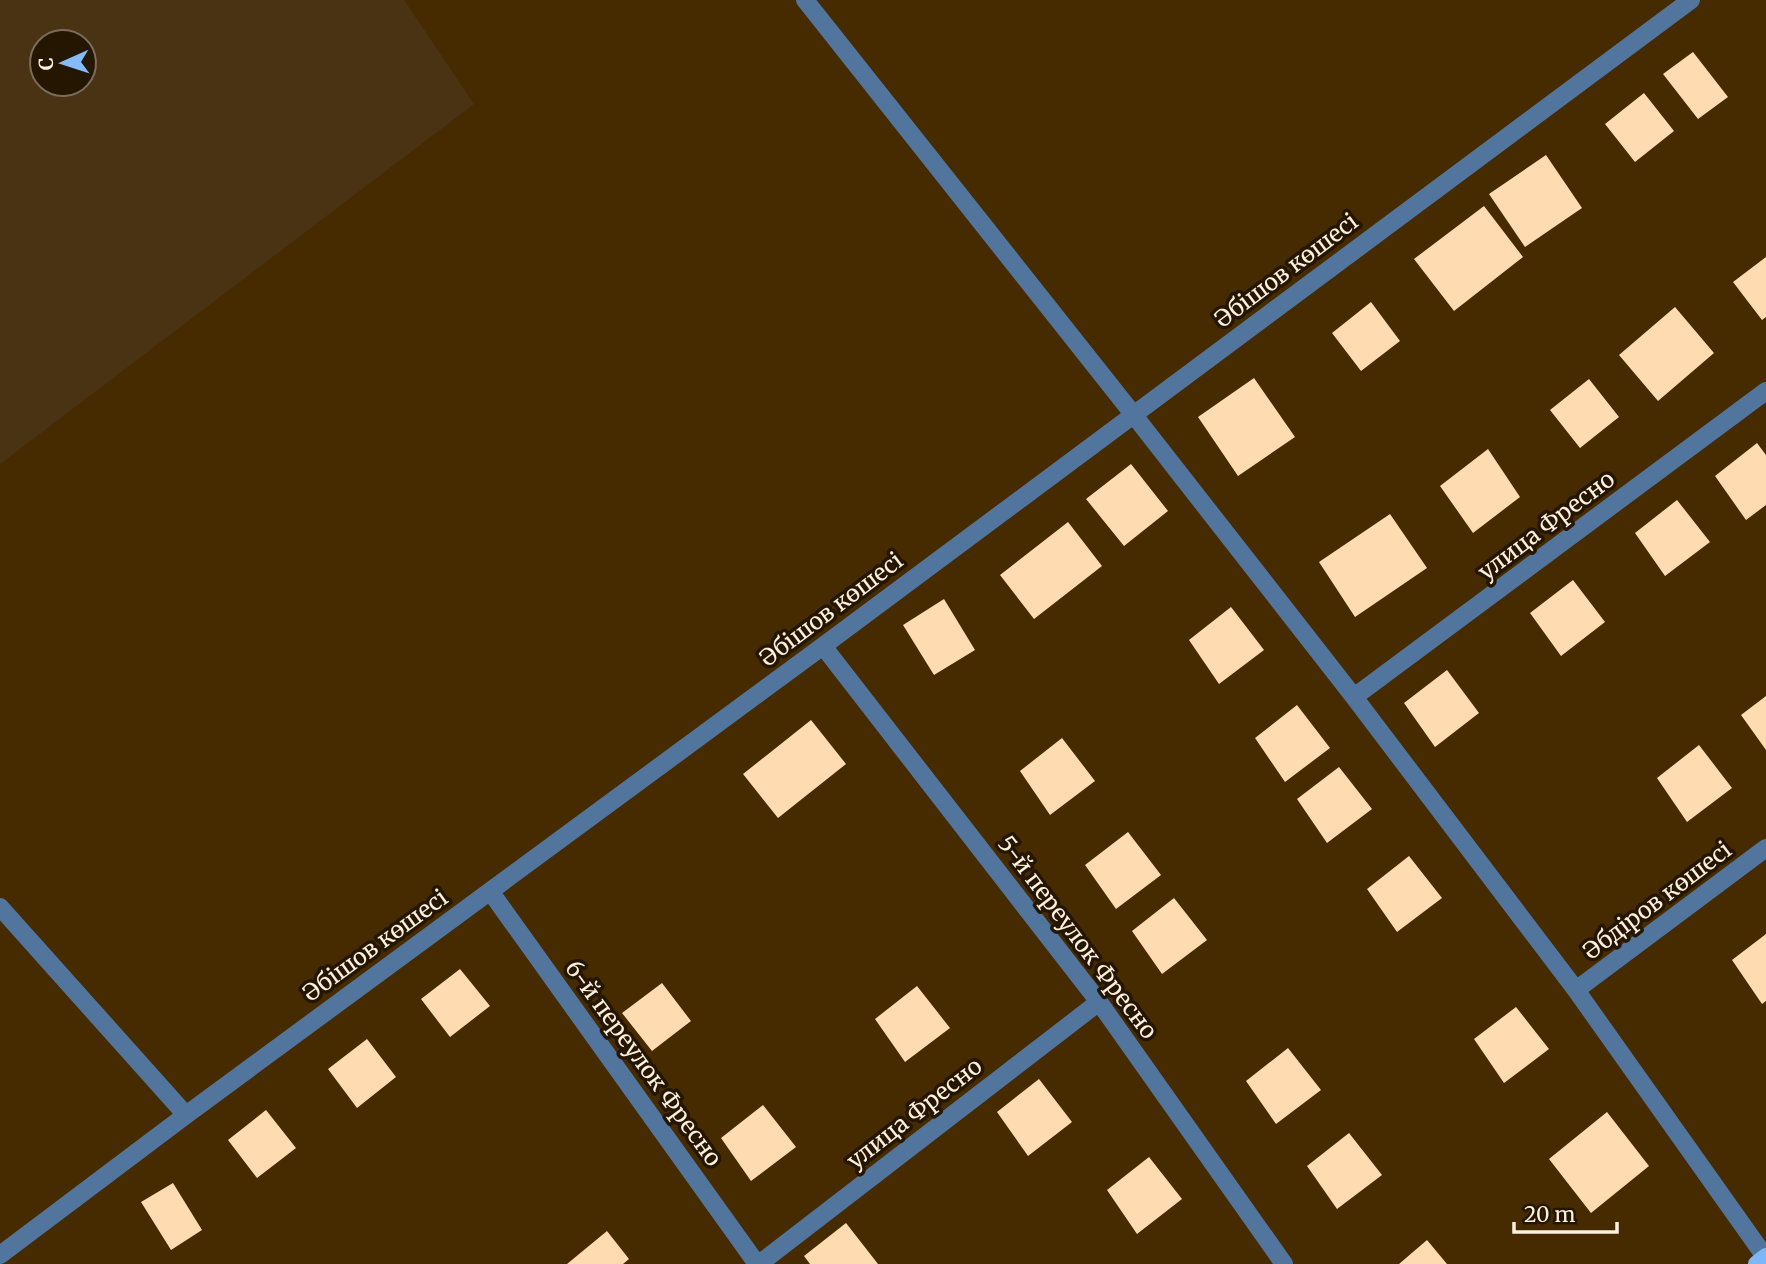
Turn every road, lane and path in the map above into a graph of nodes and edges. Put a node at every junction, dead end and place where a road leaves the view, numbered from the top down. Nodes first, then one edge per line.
1 (805, 0) edge
2 (1691, 0) edge
3 (1766, 391) edge
4 (1133, 414) junction
5 (823, 646) junction
6 (1354, 697) junction
7 (1766, 848) edge
8 (490, 891) junction
9 (0, 907) edge
10 (1576, 990) junction
11 (1099, 1002) junction
12 (186, 1115) junction
13 (0, 1255) edge
14 (1766, 1258) edge
15 (758, 1264) edge
16 (1284, 1264) edge
17 (1756, 1264) edge

1 - 4 street
2 - 4 street, Әбішов көшесі
3 - 6 street, улица Фресно
4 - 5 street, Әбішов көшесі
4 - 6 street
5 - 8 street, Әбішов көшесі
5 - 11 street, 5-й переулок Фресно
6 - 10 street
7 - 10 street, Әбдіров көшесі
8 - 12 street, Әбішов көшесі
8 - 15 street, 6-й переулок Фресно
9 - 12 street
10 - 14 street
11 - 15 street, улица Фресно
11 - 16 street, 5-й переулок Фресно
12 - 13 street, Әбішов көшесі
14 - 17 main road

